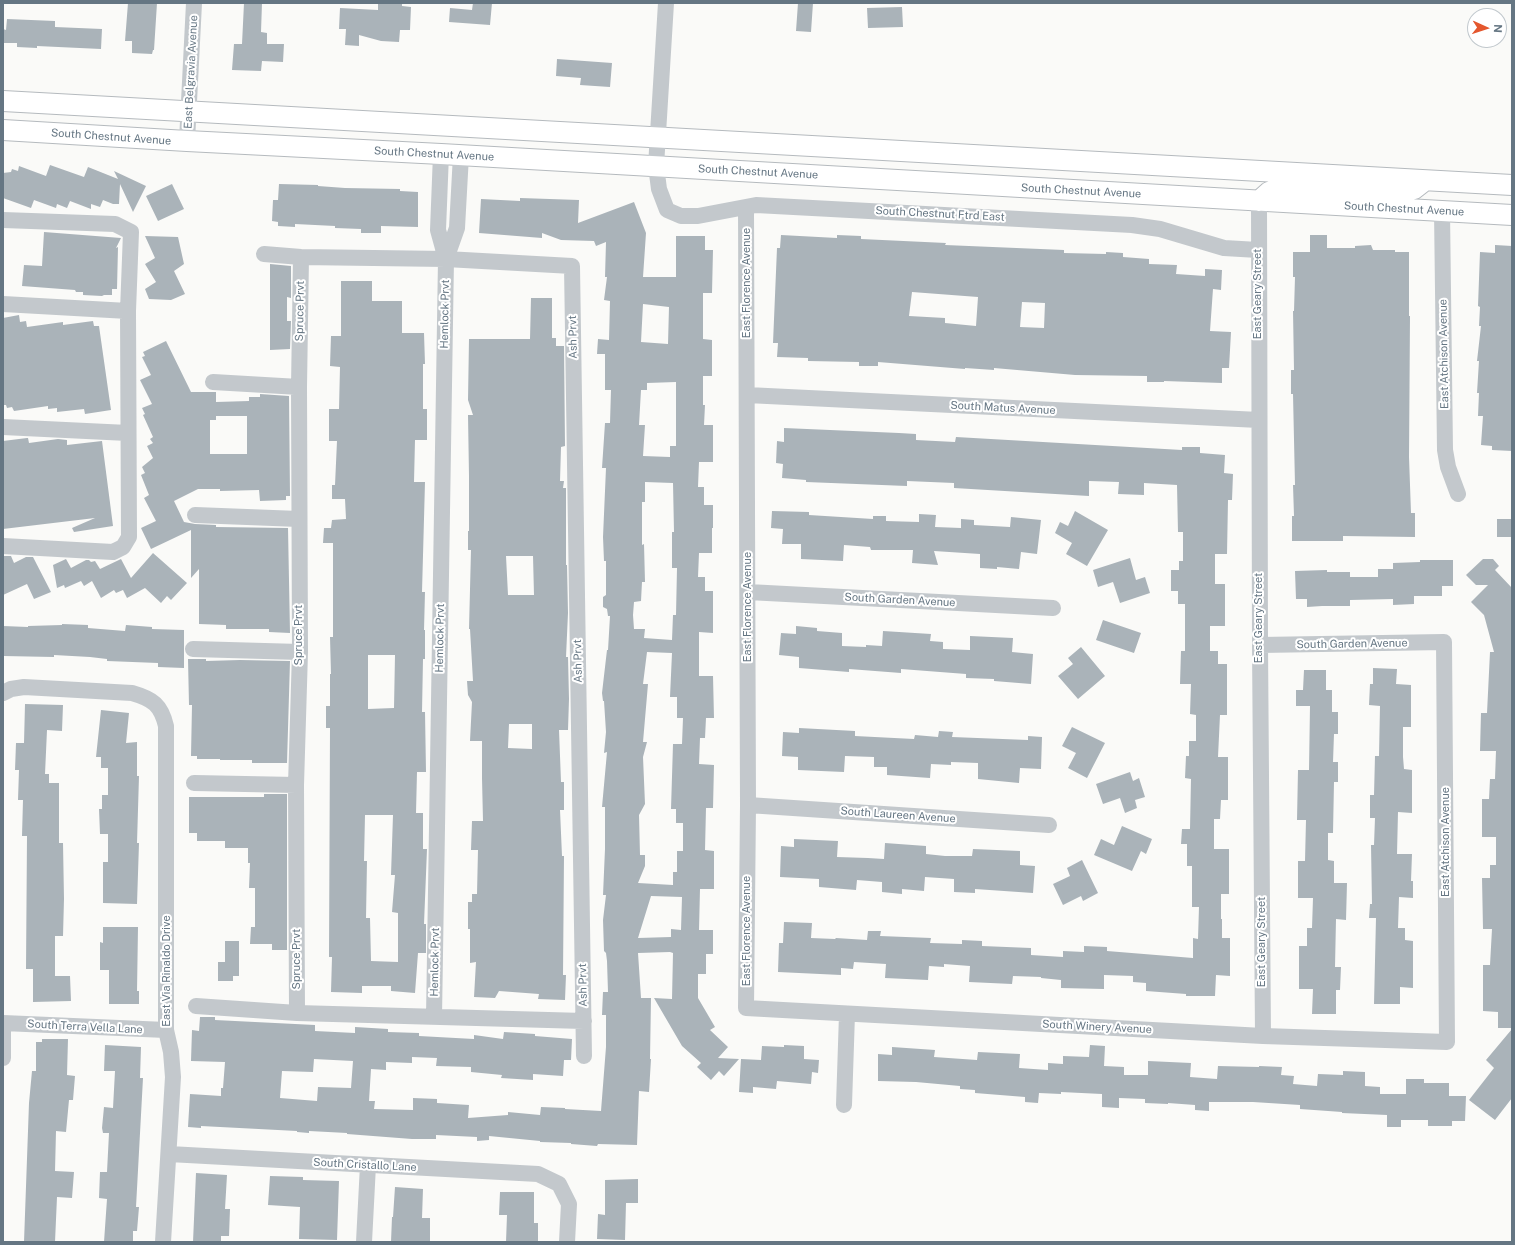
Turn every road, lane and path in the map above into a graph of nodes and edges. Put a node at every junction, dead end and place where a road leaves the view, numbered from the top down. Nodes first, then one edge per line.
1 (194, 3) edge
2 (666, 3) edge
3 (3, 101) edge
4 (189, 111) junction
5 (3, 130) edge
6 (658, 138) junction
7 (187, 141) junction
8 (441, 154) junction
9 (461, 155) junction
10 (656, 166) junction
11 (1424, 181) junction
12 (1512, 185) edge
13 (1259, 201) junction
14 (746, 207) junction
15 (1442, 211) junction
16 (1512, 215) edge
17 (3, 220) edge
18 (1258, 250) junction
19 (264, 254) dead end
20 (301, 257) junction
21 (446, 259) junction
22 (3, 304) edge
23 (128, 311) junction
24 (213, 382) dead end
25 (299, 387) junction
26 (747, 395) junction
27 (1259, 420) junction
28 (3, 427) edge
29 (128, 433) junction
30 (1458, 494) dead end
31 (195, 515) dead end
32 (299, 519) junction
33 (3, 546) edge
34 (748, 592) junction
35 (1053, 608) dead end
36 (1444, 642) joint
37 (1260, 645) junction
38 (193, 649) dead end
39 (300, 652) junction
40 (3, 693) edge
41 (194, 783) dead end
42 (296, 785) junction
43 (748, 805) junction
44 (1049, 824) dead end
45 (196, 1006) dead end
46 (746, 1008) joint
47 (297, 1012) junction
48 (847, 1014) junction
49 (434, 1017) junction
50 (584, 1021) junction
51 (3, 1023) edge
52 (166, 1030) junction
53 (3, 1031) edge
54 (1263, 1036) junction
55 (1447, 1042) joint
56 (584, 1056) dead end
57 (3, 1058) edge
58 (844, 1105) dead end
59 (169, 1154) junction
60 (368, 1165) junction
61 (163, 1242) edge
62 (364, 1242) edge
63 (567, 1242) edge

1 - 4 street, East Belgravia Avenue
2 - 6 street
3 - 4 main road
4 - 6 main road
4 - 7 street, East Belgravia Avenue
5 - 7 main road, South Chestnut Avenue
6 - 10 street
6 - 11 main road
7 - 8 main road, South Chestnut Avenue
8 - 9 main road, South Chestnut Avenue
8 - 21 street, Hemlock Prvt
9 - 10 main road, South Chestnut Avenue
9 - 21 street, Hemlock Prvt
10 - 13 main road, South Chestnut Avenue
10 - 14 street, South Chestnut Ftrd East
11 - 12 main road
11 - 13 main road
13 - 15 main road, South Chestnut Avenue
13 - 18 street, East Geary Street
14 - 18 street, South Chestnut Ftrd East
14 - 26 street, East Florence Avenue
15 - 16 main road, South Chestnut Avenue
15 - 30 street, East Atchison Avenue
17 - 23 street
18 - 27 street, East Geary Street
19 - 20 street
20 - 21 street
20 - 25 street, Spruce Prvt
21 - 49 street, Hemlock Prvt
21 - 50 street, Ash Prvt
22 - 23 street
23 - 29 street
24 - 25 street
25 - 32 street, Spruce Prvt
26 - 27 street, South Matus Avenue
26 - 34 street, East Florence Avenue
27 - 37 street, East Geary Street
28 - 29 street
29 - 33 street
31 - 32 street
32 - 39 street, Spruce Prvt
34 - 35 street, South Garden Avenue
34 - 43 street, East Florence Avenue
36 - 37 street, South Garden Avenue
36 - 55 street, East Atchison Avenue
37 - 54 street, East Geary Street
38 - 39 street
39 - 42 street, Spruce Prvt
40 - 52 street, East Via Rinaldo Drive
41 - 42 street
42 - 47 street, Spruce Prvt
43 - 44 street, South Laureen Avenue
43 - 46 street, East Florence Avenue
45 - 47 street
46 - 48 street, South Winery Avenue
47 - 49 street
48 - 54 street, South Winery Avenue
48 - 58 street
49 - 50 street
50 - 56 street, Ash Prvt
51 - 52 street, South Terra Vella Lane
52 - 59 street, East Via Rinaldo Drive
53 - 57 street
54 - 55 street, South Winery Avenue
59 - 60 street, South Cristallo Lane
59 - 61 street, East Via Rinaldo Drive
60 - 62 street
60 - 63 street, South Cristallo Lane

